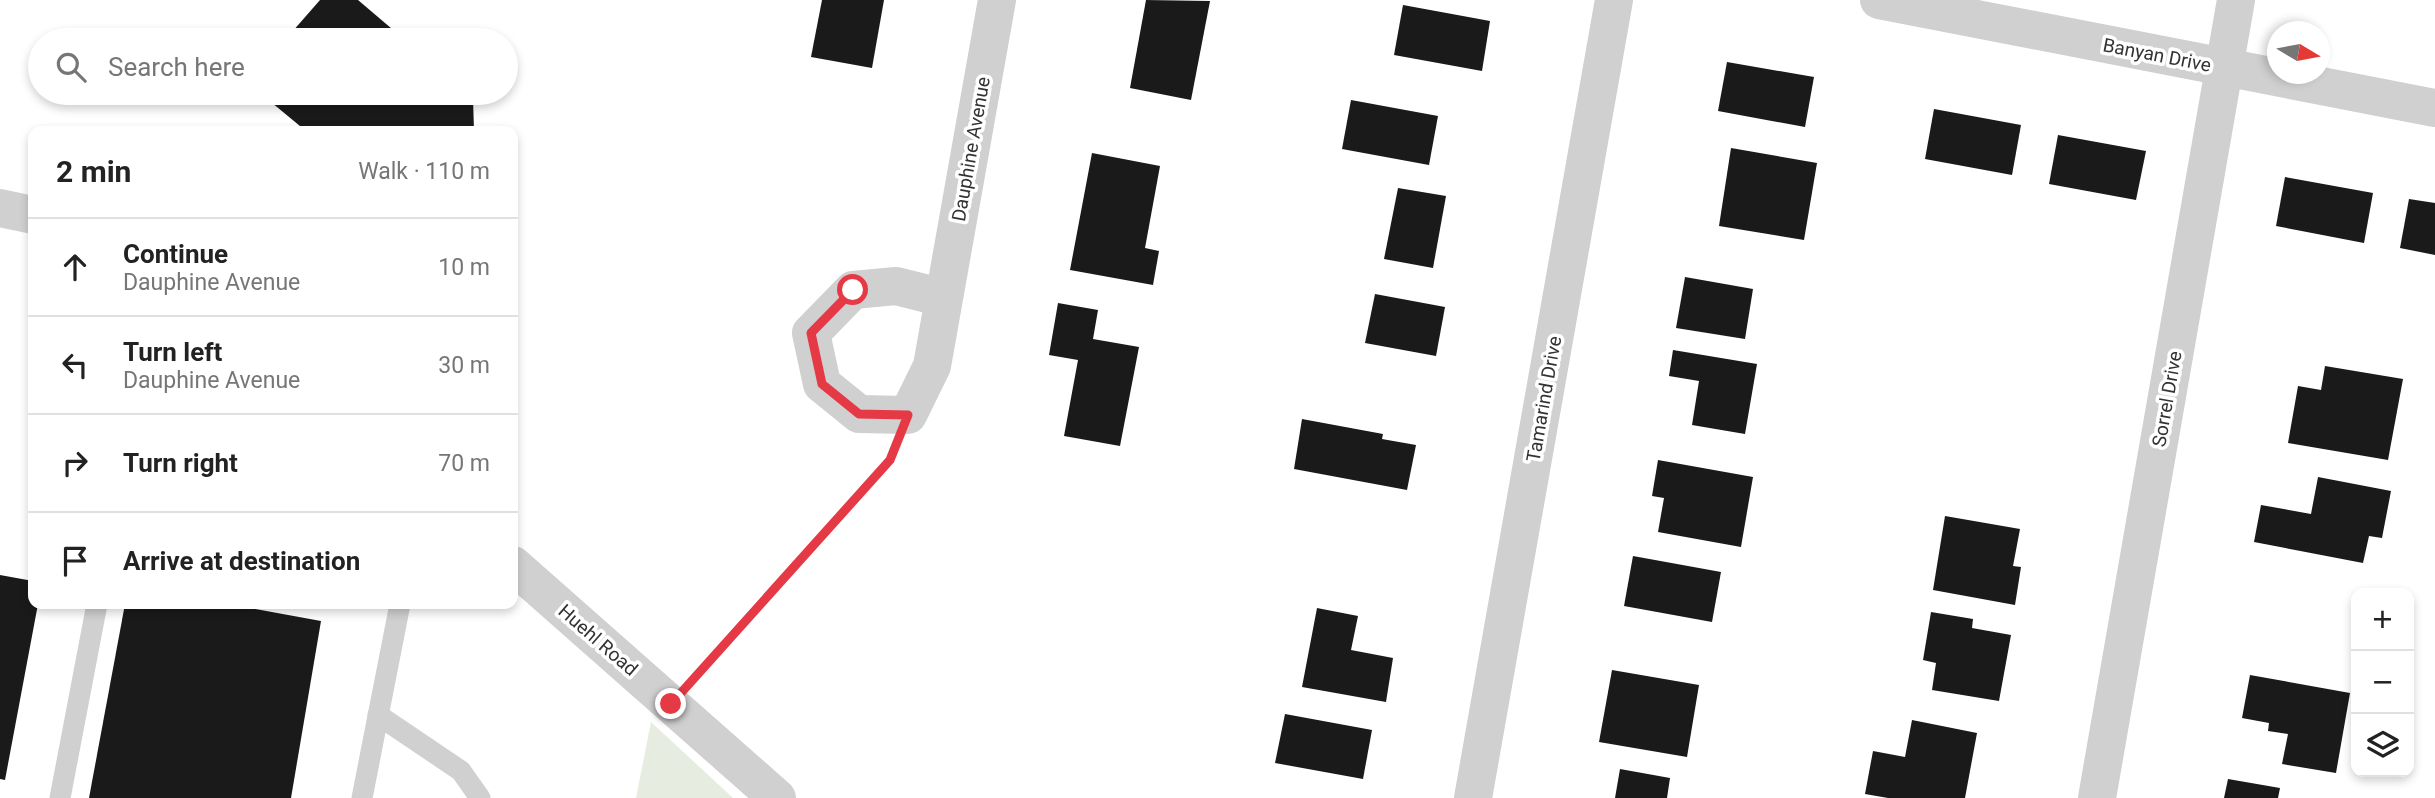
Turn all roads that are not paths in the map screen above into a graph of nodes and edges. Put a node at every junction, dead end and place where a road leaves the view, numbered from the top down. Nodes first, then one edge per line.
1 (997, 0) edge
2 (1614, 0) edge
3 (1879, 0) edge
4 (2236, 0) edge
5 (2224, 68) junction
6 (2435, 108) edge
7 (0, 208) edge
8 (28, 214) edge
9 (944, 298) junction
10 (518, 569) edge
11 (96, 609) edge
12 (399, 609) edge
13 (378, 715) junction
14 (60, 798) edge
15 (362, 798) edge
16 (480, 798) edge
17 (777, 798) edge
18 (1473, 798) edge
19 (2097, 798) edge

1 - 9 street, Dauphine Avenue
2 - 18 street, Tamarind Drive
3 - 5 street, Banyan Drive
4 - 5 street, Sorrel Drive
5 - 6 street, Banyan Drive
5 - 19 street, Sorrel Drive
7 - 8 street
9 - 9 street, Dauphine Avenue
10 - 17 street, Huehl Road
11 - 14 lane
12 - 13 lane
13 - 15 lane
13 - 16 lane

